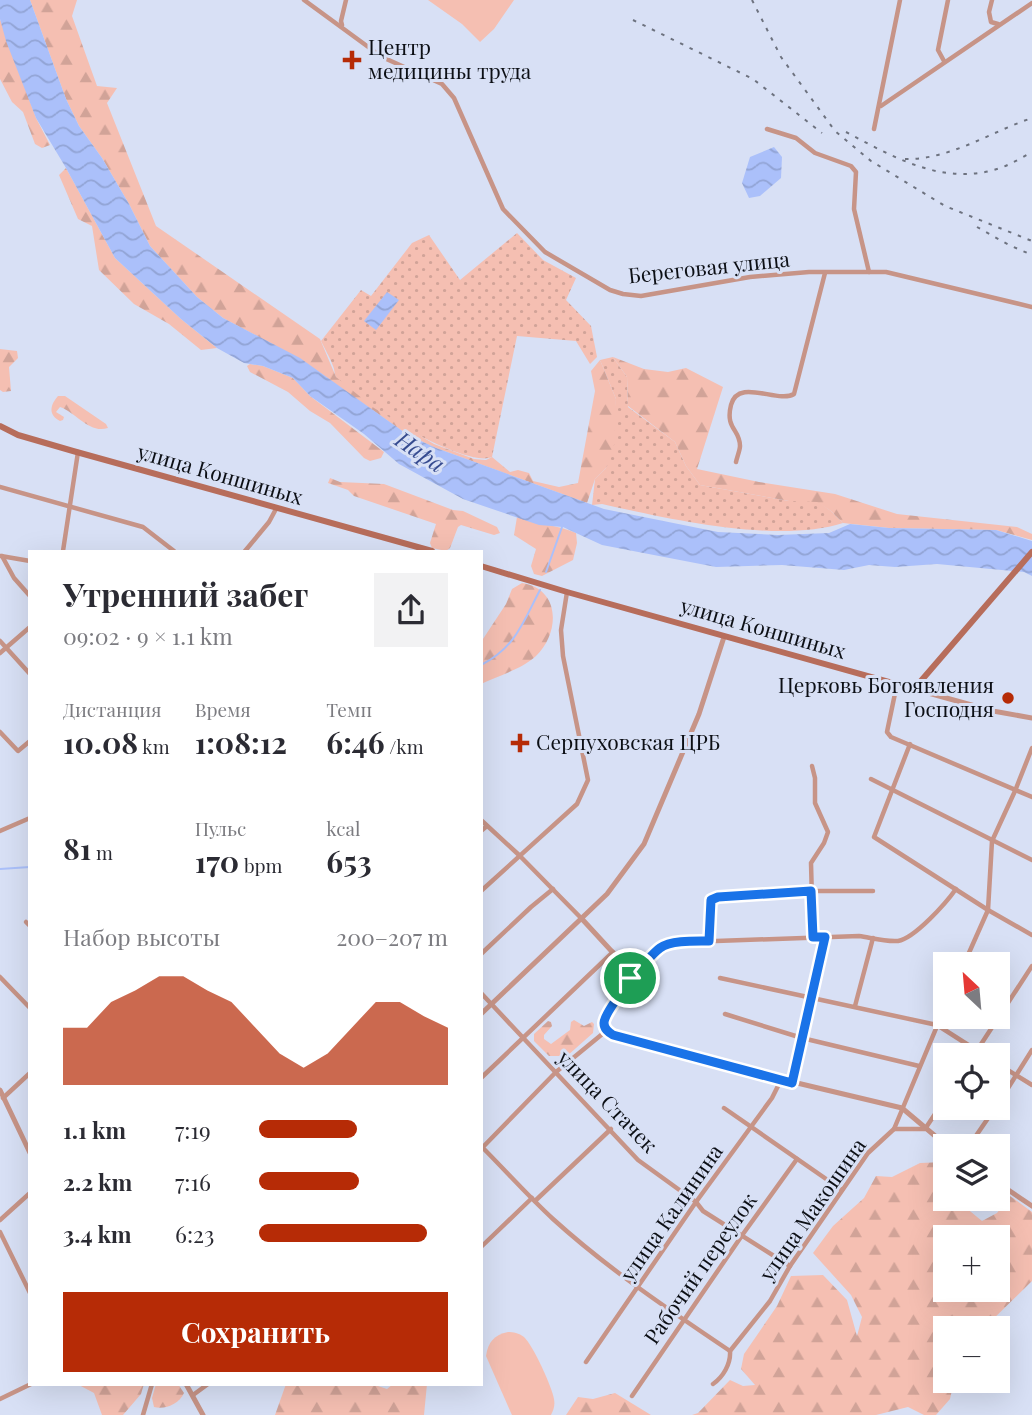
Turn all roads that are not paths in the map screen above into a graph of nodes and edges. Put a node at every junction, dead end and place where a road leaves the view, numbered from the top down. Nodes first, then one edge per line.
1 (304, 0) edge
2 (346, 0) edge
3 (900, 0) edge
4 (948, 0) edge
5 (992, 0) edge
6 (1032, 3) edge
7 (999, 24) junction
8 (343, 26) junction
9 (944, 61) junction
10 (881, 106) junction
11 (874, 129) dead end
12 (767, 130) dead end
13 (869, 272) junction
14 (825, 273) junction
15 (1032, 307) edge
16 (1, 429) edge
17 (78, 452) junction
18 (736, 462) dead end
19 (0, 487) edge
20 (68, 505) junction
21 (276, 509) junction
22 (63, 550) edge
23 (173, 550) edge
24 (246, 550) edge
25 (427, 550) edge
26 (1032, 552) edge
27 (1, 556) edge
28 (28, 561) edge
29 (483, 567) edge
30 (567, 592) junction
31 (28, 594) edge
32 (28, 628) edge
33 (724, 637) junction
34 (0, 641) edge
35 (6, 647) junction
36 (0, 653) edge
37 (28, 672) edge
38 (897, 684) junction
39 (914, 689) junction
40 (1032, 718) edge
41 (0, 732) edge
42 (28, 743) edge
43 (910, 744) junction
44 (1032, 748) edge
45 (812, 766) dead end
46 (871, 779) dead end
47 (892, 789) junction
48 (1015, 791) junction
49 (1032, 797) edge
50 (28, 819) edge
51 (483, 822) edge
52 (487, 826) junction
53 (483, 829) edge
54 (0, 831) edge
55 (992, 841) junction
56 (519, 855) junction
57 (1032, 860) edge
58 (483, 889) edge
59 (553, 889) junction
60 (956, 889) junction
61 (811, 891) junction
62 (873, 891) dead end
63 (988, 910) junction
64 (582, 919) junction
65 (1032, 934) edge
66 (813, 937) junction
67 (825, 937) junction
68 (873, 938) junction
69 (709, 941) junction
70 (483, 952) edge
71 (613, 952) junction
72 (969, 952) edge
73 (1032, 965) edge
74 (0, 977) edge
75 (630, 978) junction
76 (720, 978) dead end
77 (483, 995) edge
78 (811, 996) junction
79 (492, 1004) junction
80 (28, 1006) edge
81 (855, 1006) junction
82 (483, 1012) edge
83 (725, 1014) dead end
84 (933, 1024) edge
85 (935, 1029) edge
86 (943, 1029) edge
87 (606, 1031) junction
88 (523, 1037) junction
89 (802, 1038) junction
90 (962, 1043) edge
91 (982, 1043) edge
92 (1032, 1050) edge
93 (919, 1066) junction
94 (556, 1072) junction
95 (1010, 1072) edge
96 (28, 1075) edge
97 (483, 1076) edge
98 (1016, 1076) junction
99 (23, 1079) junction
100 (781, 1080) junction
101 (792, 1083) junction
102 (28, 1084) edge
103 (1010, 1085) edge
104 (1032, 1085) edge
105 (0, 1090) edge
106 (3, 1098) junction
107 (724, 1108) dead end
108 (902, 1108) junction
109 (933, 1117) edge
110 (752, 1127) junction
111 (611, 1129) junction
112 (894, 1129) junction
113 (925, 1129) junction
114 (933, 1135) edge
115 (483, 1146) edge
116 (483, 1148) edge
117 (28, 1149) edge
118 (797, 1159) junction
119 (842, 1190) junction
120 (1010, 1191) edge
121 (28, 1195) edge
122 (534, 1200) junction
123 (696, 1202) junction
124 (1032, 1206) edge
125 (0, 1220) edge
126 (0, 1232) edge
127 (743, 1234) junction
128 (483, 1245) edge
129 (790, 1266) junction
130 (639, 1287) junction
131 (28, 1289) edge
132 (684, 1321) junction
133 (730, 1351) junction
134 (586, 1362) dead end
135 (713, 1384) dead end
136 (28, 1385) edge
137 (151, 1386) edge
138 (187, 1386) edge
139 (205, 1386) edge
140 (193, 1395) junction
141 (632, 1396) dead end
142 (0, 1399) edge
143 (143, 1415) edge
144 (203, 1415) edge

1 - 8 street, Береговая улица
2 - 8 street
3 - 10 street
4 - 9 street
5 - 7 street
6 - 7 street
7 - 9 street
8 - 14 street, Береговая улица
9 - 10 street
10 - 11 street
12 - 13 street
13 - 14 street, Береговая улица
13 - 15 street, Береговая улица
14 - 18 street
16 - 17 main road, улица Коншиных
17 - 20 street
17 - 21 main road, улица Коншиных
19 - 20 street
20 - 22 street
20 - 23 street
21 - 24 street
21 - 25 main road, улица Коншиных
26 - 39 main road
27 - 28 street
27 - 31 street
29 - 30 main road, улица Коншиных
30 - 33 main road, улица Коншиных
30 - 56 street
32 - 35 street
33 - 38 main road, улица Коншиных
33 - 64 street
34 - 35 street
35 - 36 street
35 - 37 street
38 - 39 main road, улица Коншиных
38 - 43 street
39 - 40 street
41 - 42 street
43 - 47 street
43 - 48 street
44 - 48 street
45 - 61 street
46 - 47 street
47 - 55 street
47 - 60 street
48 - 49 street
48 - 55 street
50 - 54 street
51 - 52 street
52 - 53 street
52 - 56 street
55 - 57 street
55 - 63 street
56 - 58 street
56 - 59 street
59 - 64 street
59 - 70 street
60 - 63 street
60 - 68 street
61 - 62 street
61 - 66 street
61 - 69 street
63 - 65 street
63 - 72 street
64 - 71 street
64 - 79 street
66 - 67 street
66 - 69 street
67 - 68 street
67 - 78 street
68 - 81 street
69 - 75 street
71 - 75 street
71 - 88 street
73 - 91 street
74 - 80 street
75 - 87 street
76 - 78 street
77 - 79 street, улица Стачек
78 - 81 street
78 - 89 street
79 - 82 street
79 - 88 street, улица Стачек
81 - 84 street
83 - 89 street
85 - 93 street, улица Макошина
86 - 90 street
87 - 94 street
87 - 100 street
88 - 94 street, улица Стачек
88 - 97 street
89 - 93 street
89 - 101 street
92 - 98 street
93 - 108 street, улица Макошина
94 - 111 street, улица Стачек
94 - 115 street
95 - 98 street
96 - 99 street
98 - 103 street
98 - 104 street
99 - 102 street
99 - 106 street
100 - 101 street
100 - 110 street, улица Калинина
101 - 108 street
105 - 106 street
106 - 117 street
107 - 110 street
108 - 112 street, улица Макошина
108 - 113 street
109 - 113 street
110 - 118 street
110 - 123 street, улица Калинина
111 - 122 street
111 - 123 street, улица Стачек
112 - 113 street
112 - 119 street, улица Макошина
113 - 114 street
116 - 122 street
118 - 119 street
118 - 127 street, Рабочий переулок
119 - 129 street, улица Макошина
120 - 124 street
121 - 125 street
122 - 128 street
122 - 130 street
123 - 127 street, улица Стачек
123 - 130 street, улица Калинина
126 - 131 street
127 - 129 street, улица Стачек
127 - 132 street, Рабочий переулок
129 - 133 street, улица Макошина
130 - 132 street
130 - 134 street, улица Калинина
132 - 133 street
132 - 141 street, Рабочий переулок
133 - 135 street, улица Макошина
136 - 142 street
137 - 143 street
138 - 140 street
139 - 140 street
140 - 144 street

